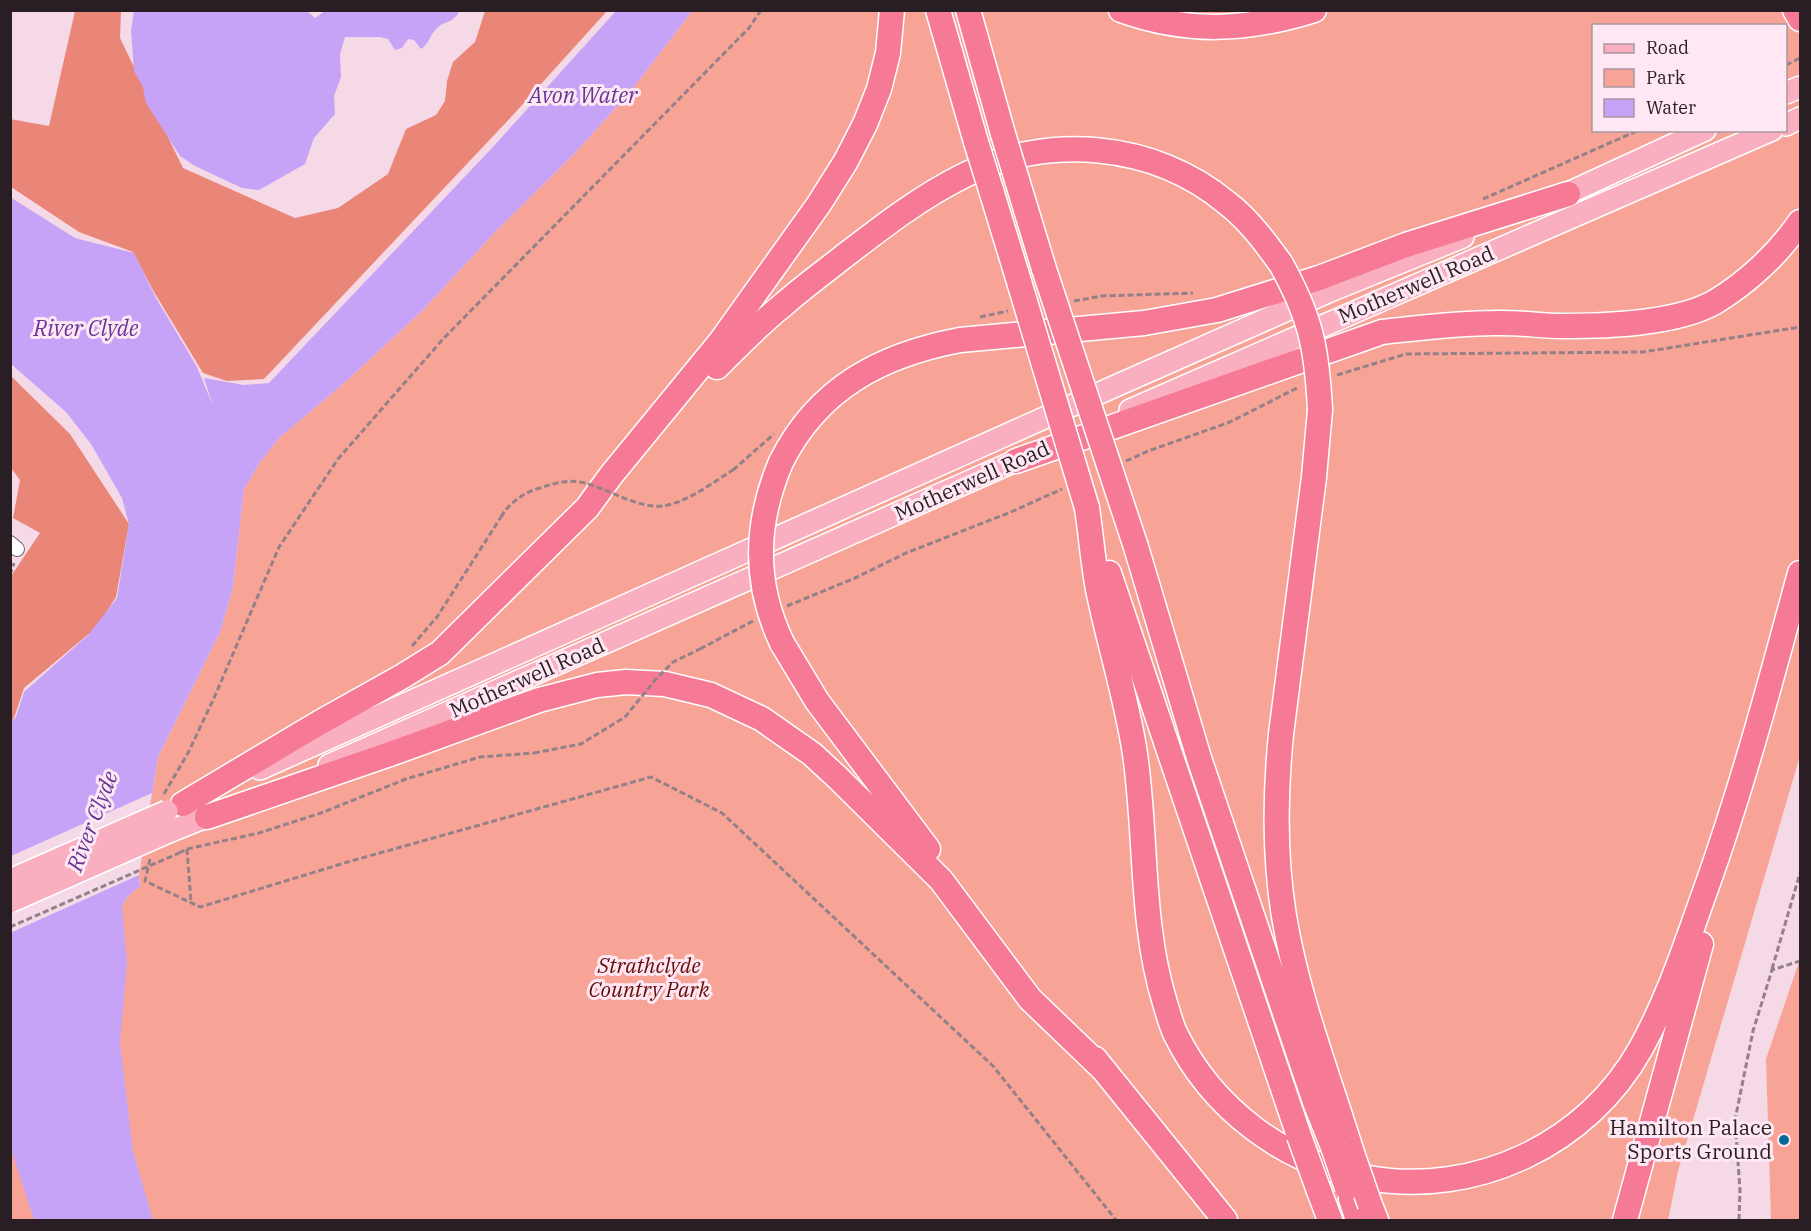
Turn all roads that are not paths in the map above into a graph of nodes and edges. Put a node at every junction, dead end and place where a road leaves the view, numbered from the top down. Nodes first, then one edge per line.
1 (891, 10) edge
2 (938, 10) edge
3 (968, 10) edge
4 (1121, 10) edge
5 (1314, 10) edge
6 (1795, 10) edge
7 (1800, 19) edge
8 (1701, 132) edge
9 (1767, 132) edge
10 (1568, 194) junction
11 (1800, 222) edge
12 (1016, 461) junction
13 (612, 474) junction
14 (1088, 508) junction
15 (1800, 573) edge
16 (170, 802) junction
17 (1733, 811) junction
18 (207, 817) junction
19 (10, 880) edge
20 (10, 902) edge
21 (1104, 1070) junction
22 (1342, 1150) junction
23 (1364, 1211) edge
24 (1225, 1221) edge
25 (1330, 1221) edge
26 (1625, 1221) edge

1 - 13 highway
2 - 14 highway, bridge
3 - 22 highway, bridge
4 - 5 highway
6 - 7 highway
8 - 10 main road, Motherwell Road
9 - 12 main road, Motherwell Road
10 - 16 main road, Motherwell Road
10 - 21 highway, bridge
11 - 12 highway
12 - 18 main road, Motherwell Road
13 - 16 highway
13 - 22 highway, bridge
14 - 17 highway
14 - 25 highway, bridge
15 - 17 highway
16 - 19 main road, Motherwell Road, bridge
17 - 26 highway
18 - 20 main road, Motherwell Road, bridge
18 - 21 highway
21 - 24 highway
22 - 23 highway, bridge

